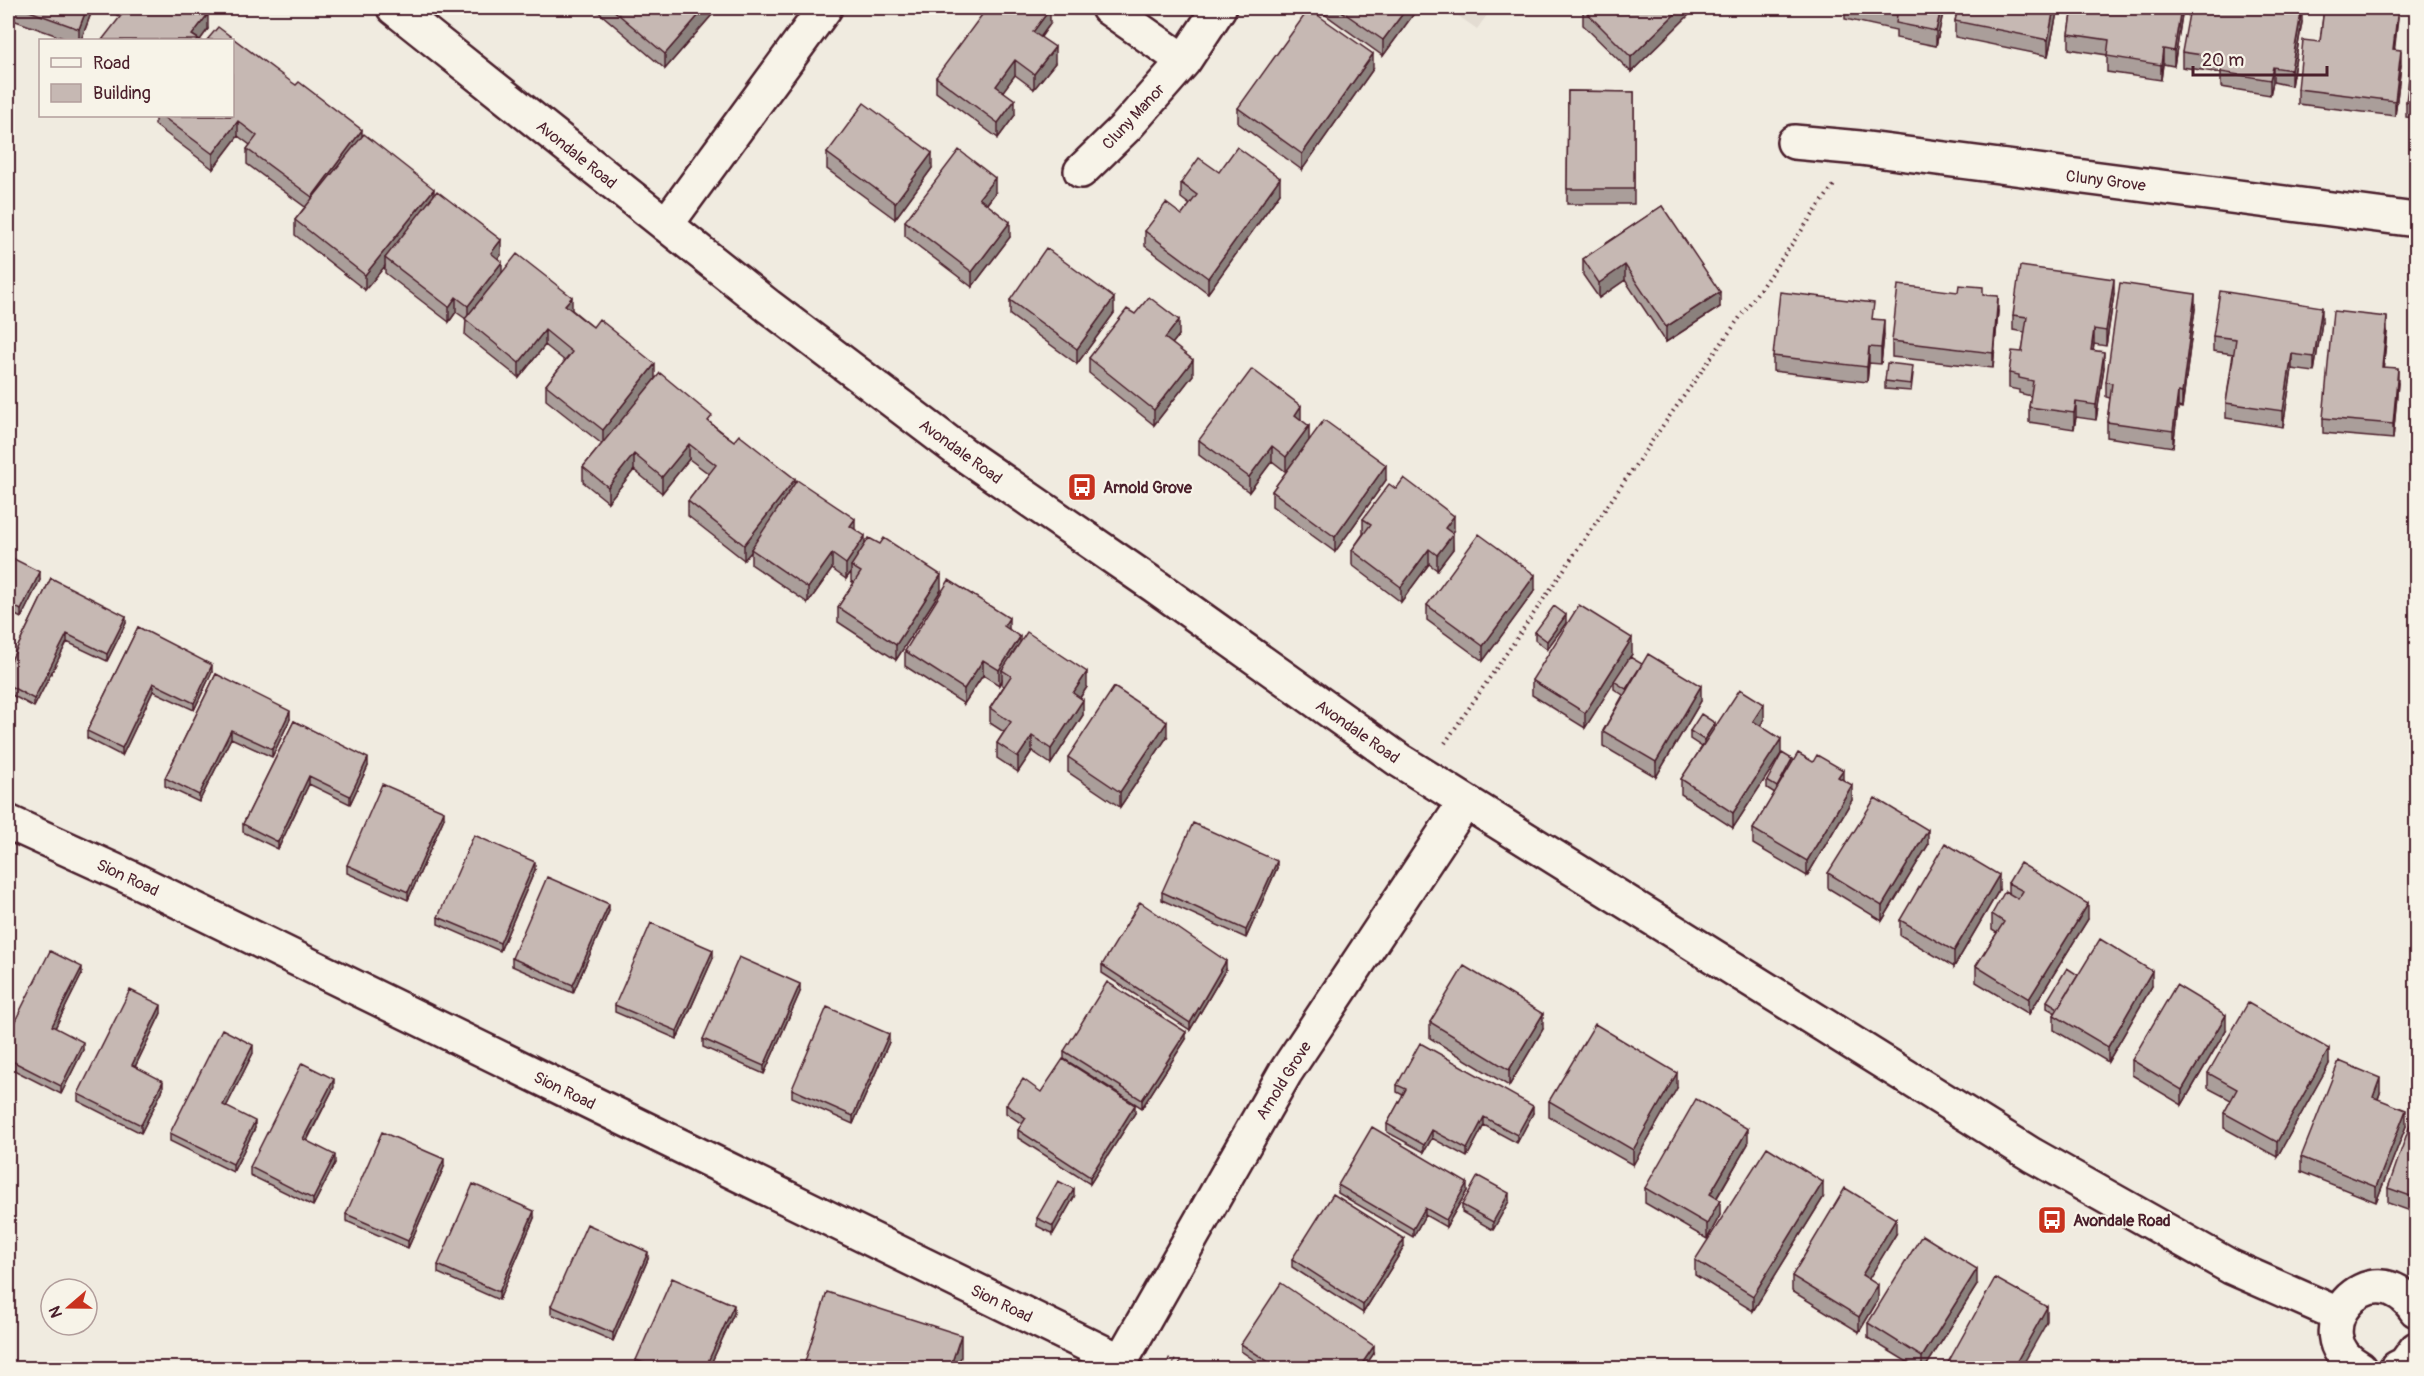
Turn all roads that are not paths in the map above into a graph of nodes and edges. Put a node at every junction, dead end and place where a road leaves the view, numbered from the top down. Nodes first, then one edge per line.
1 (394, 8) edge
2 (825, 8) edge
3 (1108, 8) edge
4 (1220, 8) edge
5 (1184, 61) junction
6 (1794, 142) dead end
7 (1082, 171) dead end
8 (2416, 220) edge
9 (666, 225) junction
10 (1465, 802) junction
11 (8, 822) edge
12 (2342, 1308) junction
13 (2416, 1310) edge
14 (1119, 1365) edge
15 (2360, 1368) edge

1 - 9 street, Avondale Road
2 - 9 street
3 - 5 street
4 - 5 street, Cluny Manor
5 - 7 street, Cluny Manor
6 - 8 street, Cluny Grove
9 - 10 street, Avondale Road
10 - 12 street, Avondale Road
10 - 14 street, Arnold Grove
11 - 14 street, Sion Road
12 - 13 street
12 - 15 street

